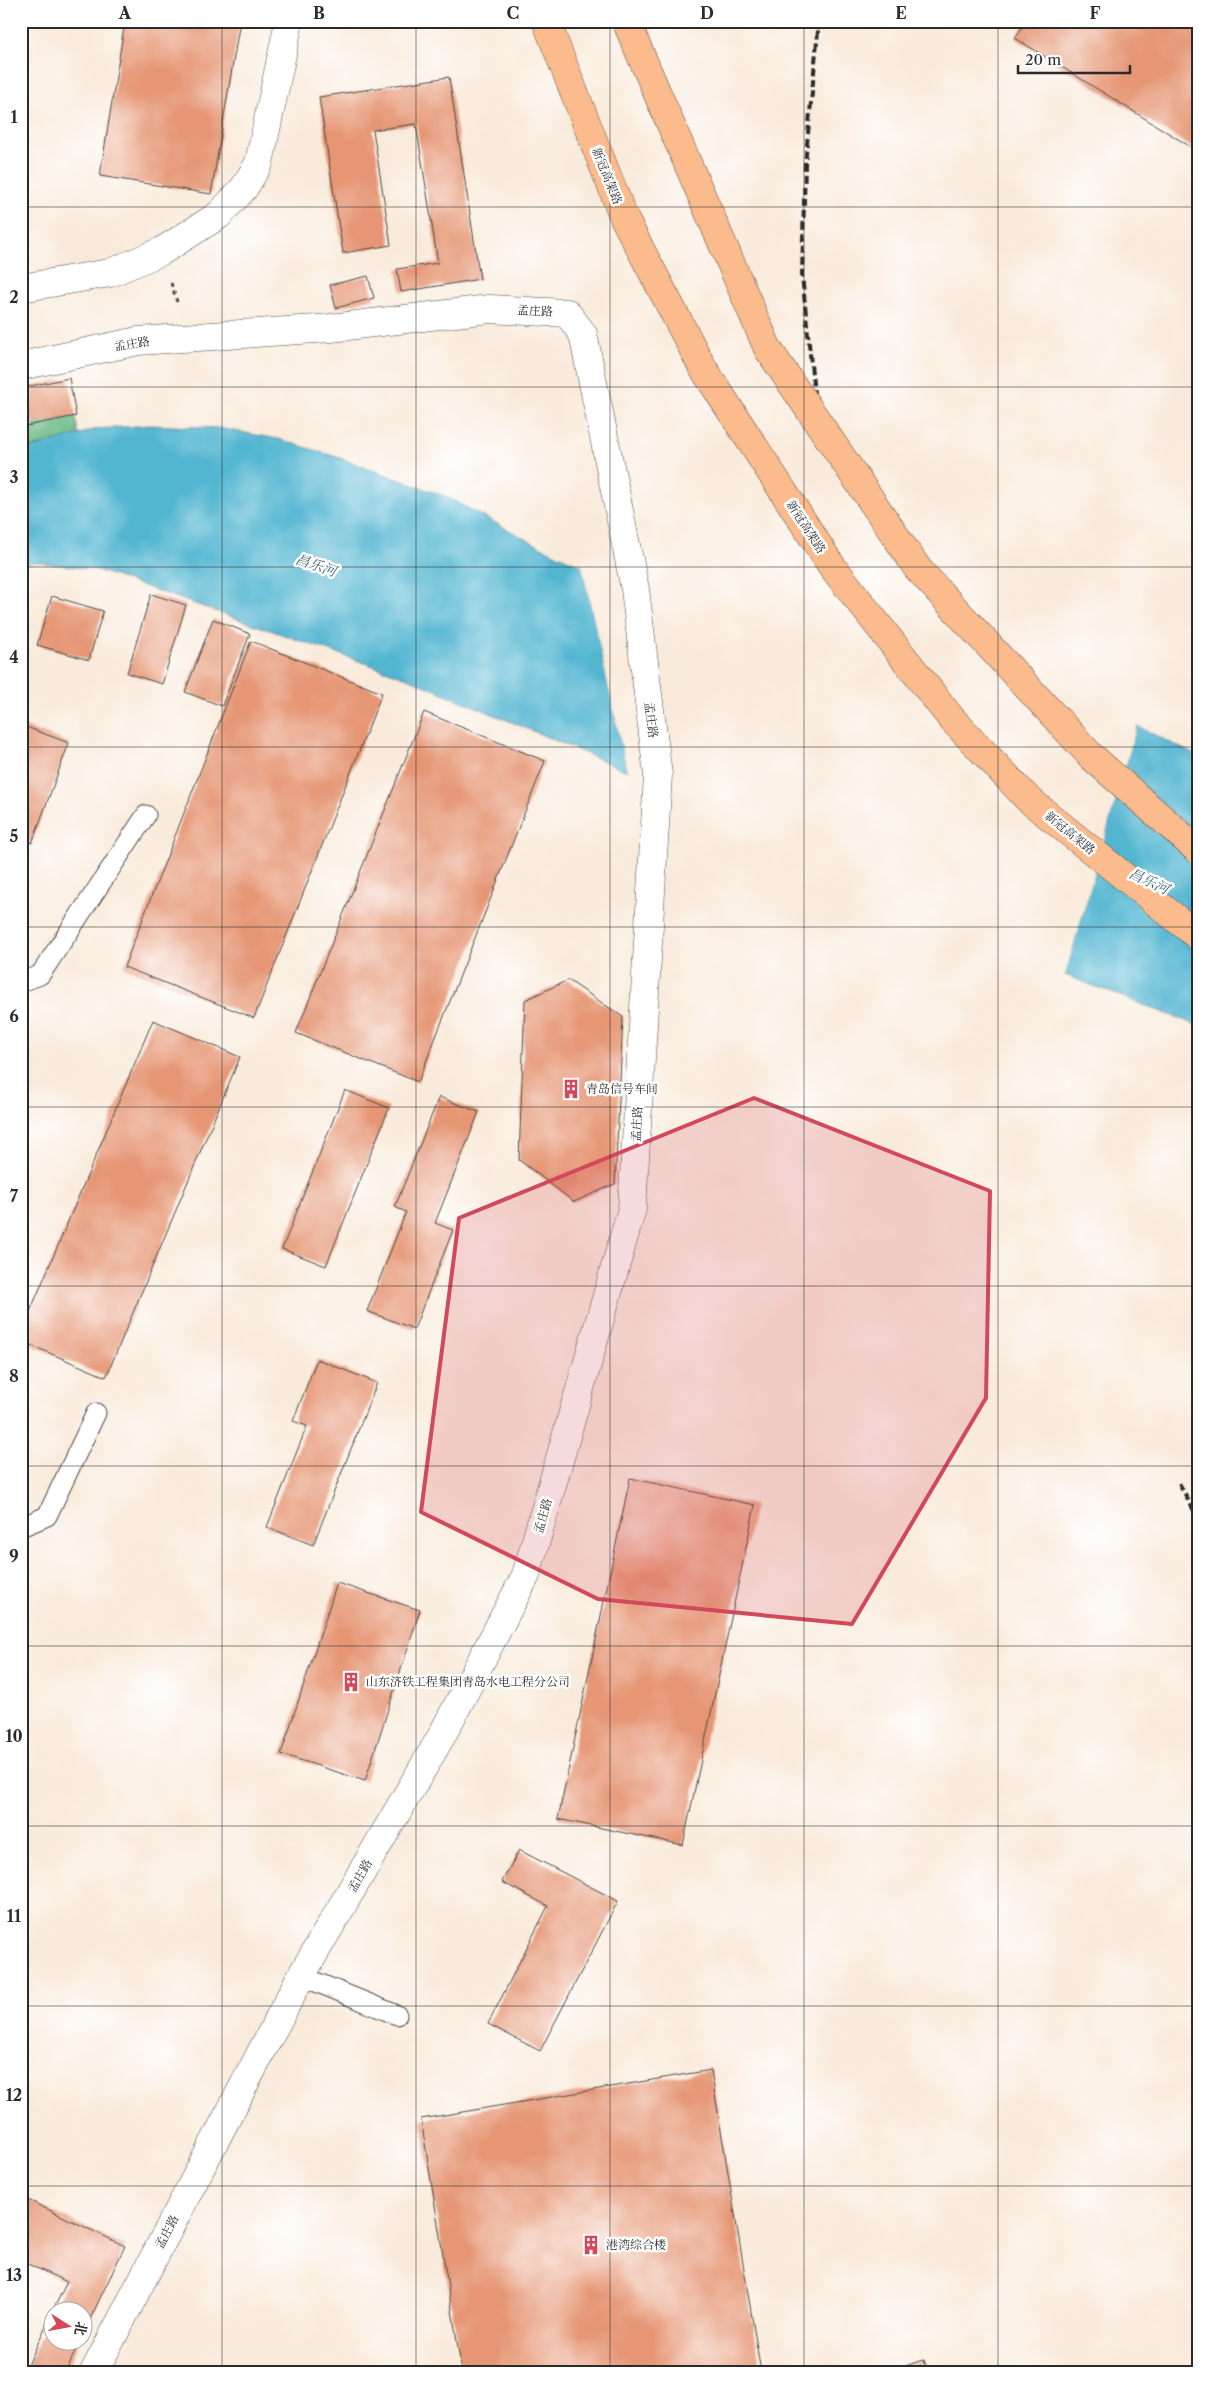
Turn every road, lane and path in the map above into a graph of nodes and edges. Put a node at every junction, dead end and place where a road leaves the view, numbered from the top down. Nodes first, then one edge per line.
1 (289, 21) edge
2 (546, 21) edge
3 (626, 21) edge
4 (21, 288) edge
5 (21, 366) edge
6 (146, 815) dead end
7 (1199, 851) edge
8 (1199, 937) edge
9 (21, 982) edge
10 (96, 1413) dead end
11 (21, 1526) edge
12 (301, 1976) junction
13 (397, 2015) dead end
14 (94, 2372) edge

1 - 4 street
2 - 8 highway, 新冠高架路, bridge
3 - 7 highway, bridge
5 - 12 street, 孟庄路
6 - 9 lane
10 - 11 lane
12 - 13 lane
12 - 14 street, 孟庄路

